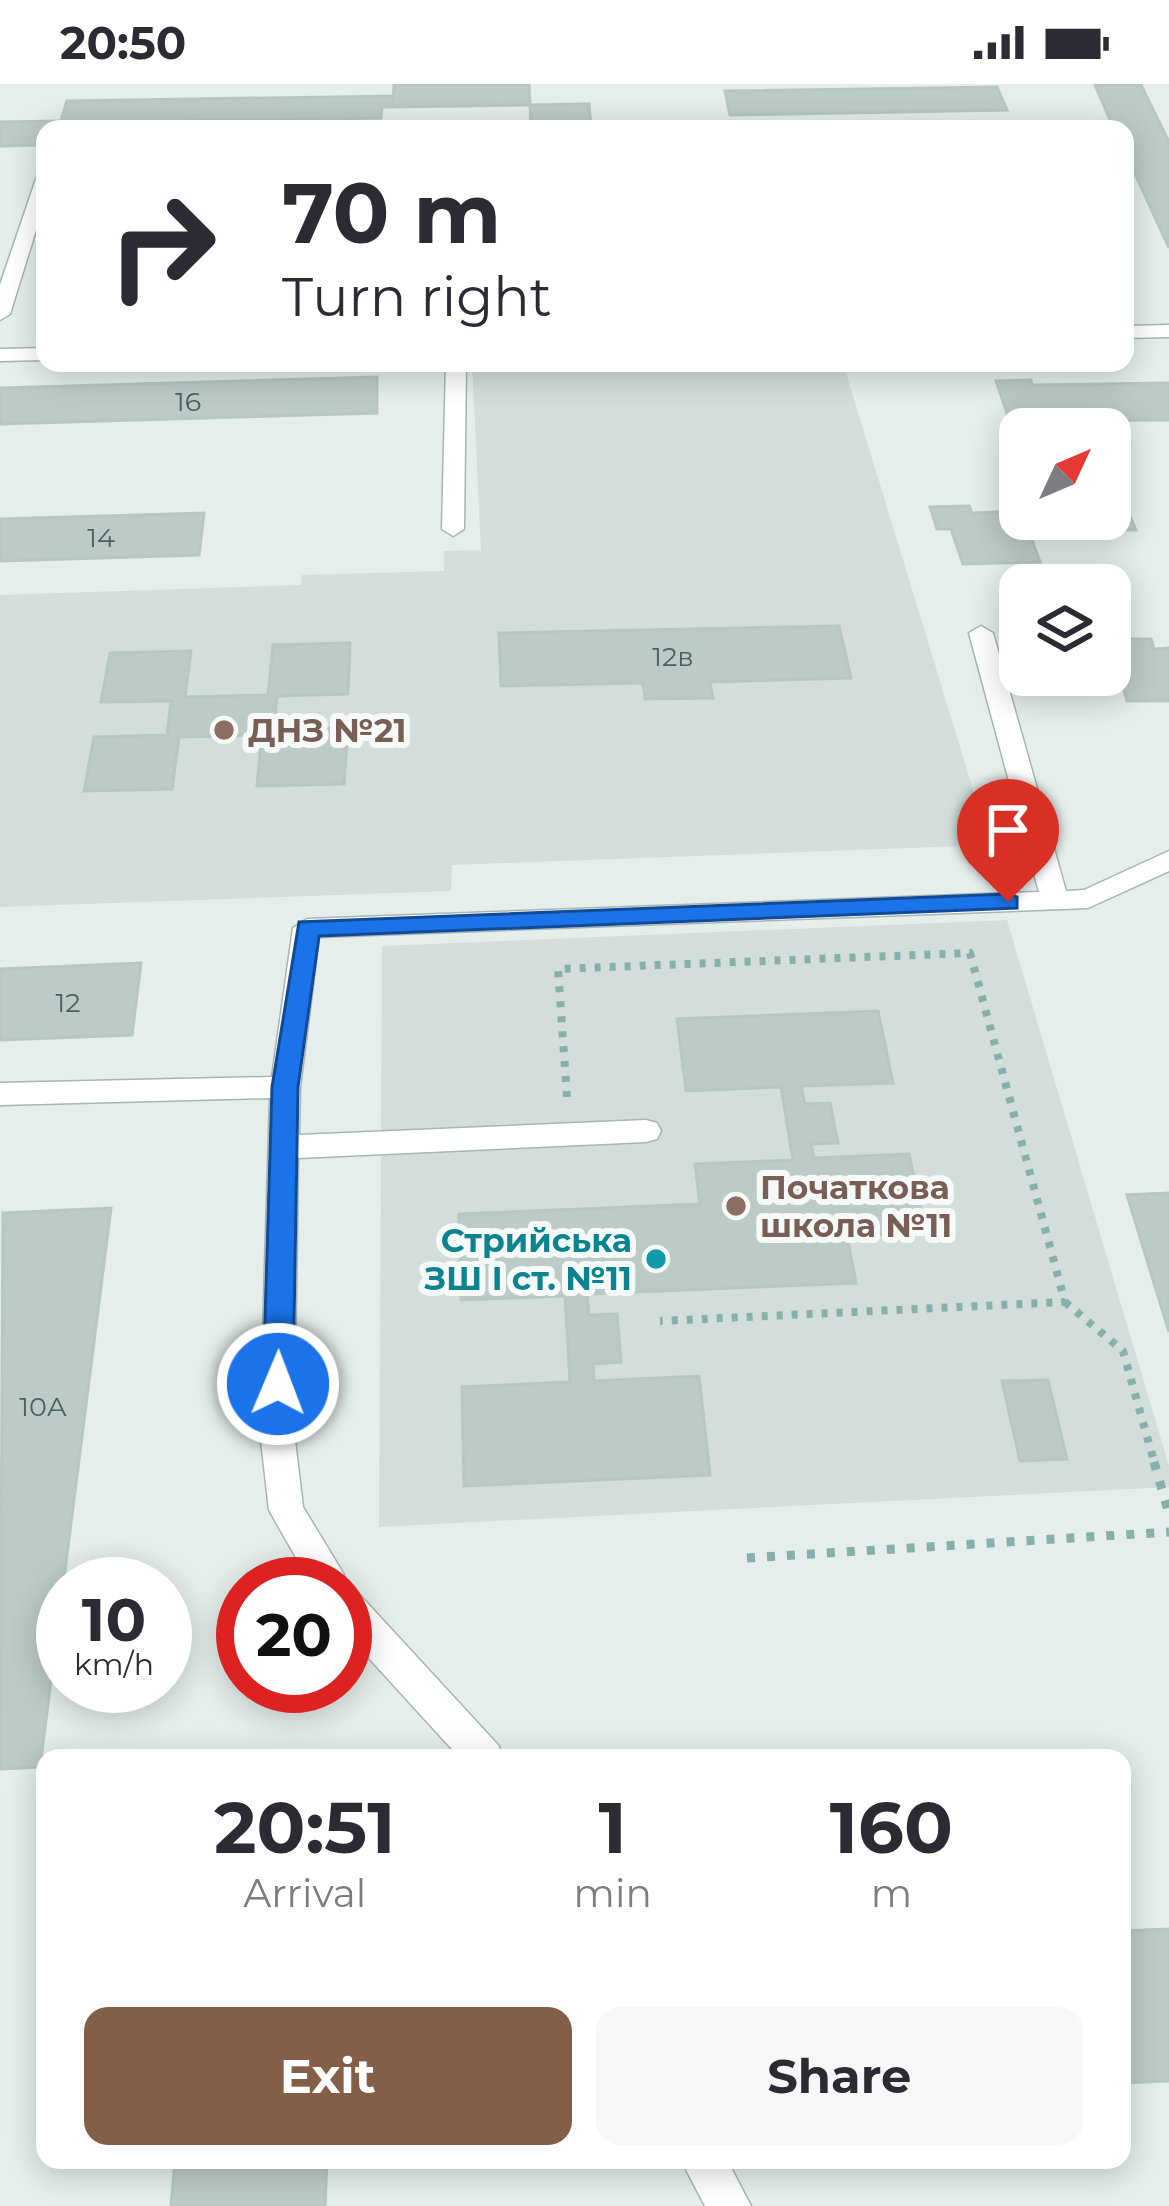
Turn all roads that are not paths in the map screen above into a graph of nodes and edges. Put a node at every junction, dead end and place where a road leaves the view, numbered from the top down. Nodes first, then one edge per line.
1 (36, 202) edge
2 (0, 314) edge
3 (1169, 331) edge
4 (1134, 332) edge
5 (36, 354) edge
6 (0, 355) edge
7 (456, 372) edge
8 (453, 529) dead end
9 (981, 633) dead end
10 (1169, 860) edge
11 (1055, 901) junction
12 (285, 1087) junction
13 (0, 1094) edge
14 (646, 1131) dead end
15 (284, 1147) junction
16 (314, 1557) edge
17 (372, 1639) edge
18 (476, 1749) edge
19 (708, 2169) edge
20 (729, 2206) edge

1 - 2 lane
3 - 4 lane
5 - 6 lane
7 - 8 lane
9 - 11 lane
10 - 11 lane
11 - 12 lane
12 - 13 lane
12 - 15 lane
14 - 15 lane
15 - 16 lane
17 - 18 lane
19 - 20 lane

